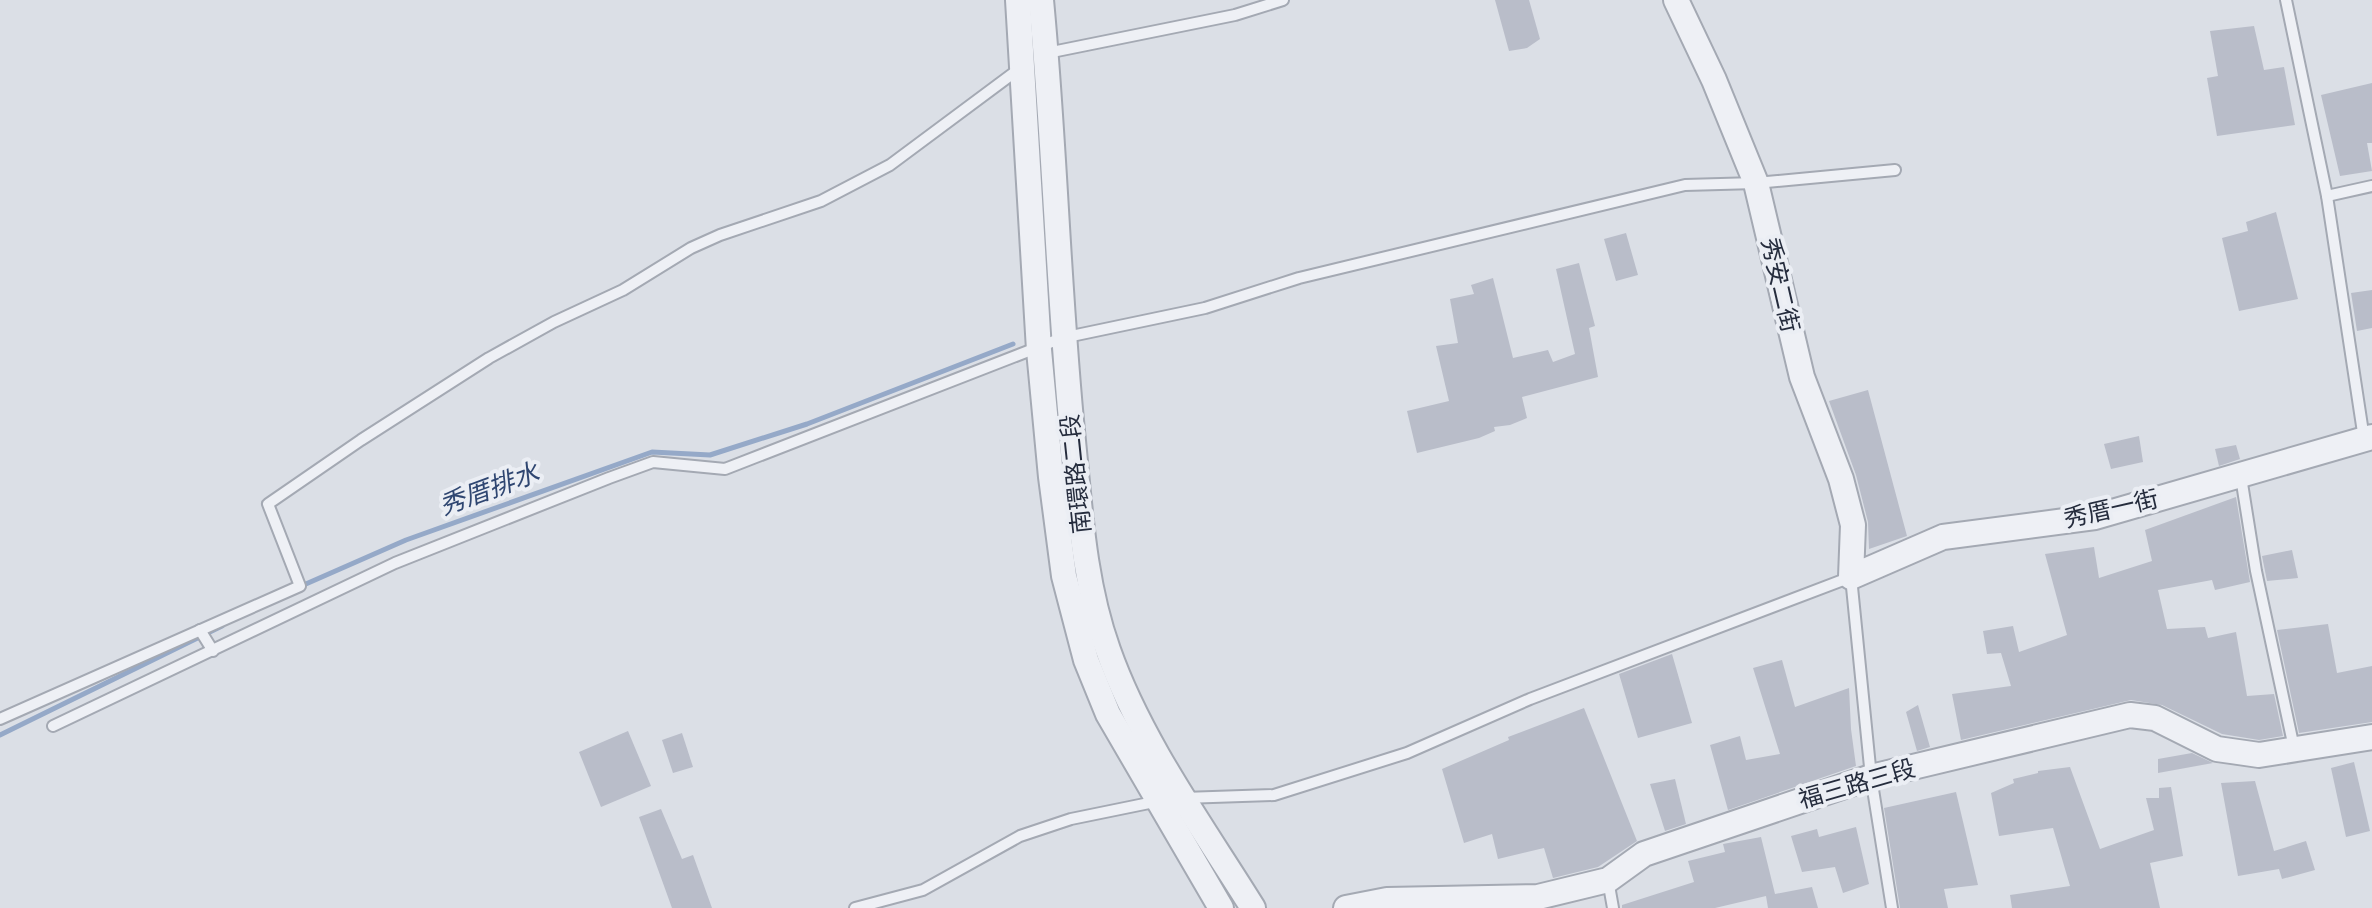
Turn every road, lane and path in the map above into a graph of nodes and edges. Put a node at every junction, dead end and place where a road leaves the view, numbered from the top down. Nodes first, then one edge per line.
1 (1018, 0) edge
2 (1041, 0) edge
3 (1283, 0) edge
4 (1676, 0) edge
5 (2286, 0) edge
6 (1046, 54) junction
7 (1023, 66) junction
8 (1895, 170) dead end
9 (1756, 183) junction
10 (2372, 186) edge
11 (2327, 196) junction
12 (1062, 338) junction
13 (1039, 345) junction
14 (2368, 438) edge
15 (2241, 473) junction
16 (1851, 577) junction
17 (200, 630) junction
18 (213, 651) junction
19 (0, 719) edge
20 (53, 726) dead end
21 (2372, 737) edge
22 (2295, 750) junction
23 (1871, 777) junction
24 (1183, 798) junction
25 (1158, 801) junction
26 (1608, 880) junction
27 (855, 908) edge
28 (1221, 908) edge
29 (1253, 908) edge
30 (1346, 908) edge
31 (1613, 908) edge
32 (1892, 908) edge

1 - 7 street, 南環路二段
2 - 6 street, 南環路二段
3 - 6 lane
4 - 9 street, 秀安二街
5 - 11 lane
6 - 7 lane
6 - 12 street, 南環路二段
7 - 13 street, 南環路二段
7 - 17 lane
8 - 9 lane
9 - 12 lane
9 - 16 street, 秀安二街
10 - 11 lane
11 - 14 lane
12 - 13 lane
12 - 24 street, 南環路二段
13 - 18 lane
13 - 25 street, 南環路二段
14 - 15 street, 秀厝一街
15 - 16 street, 秀厝一街
15 - 22 lane
16 - 23 lane
16 - 24 lane
17 - 18 lane
17 - 19 lane
18 - 20 lane
21 - 22 street, 福三路三段
22 - 23 street, 福三路三段
23 - 26 street, 福三路三段
23 - 32 lane
24 - 25 lane
24 - 29 street, 南環路二段
25 - 27 lane
25 - 28 street, 南環路二段
26 - 30 street, 福三路三段
26 - 31 lane

